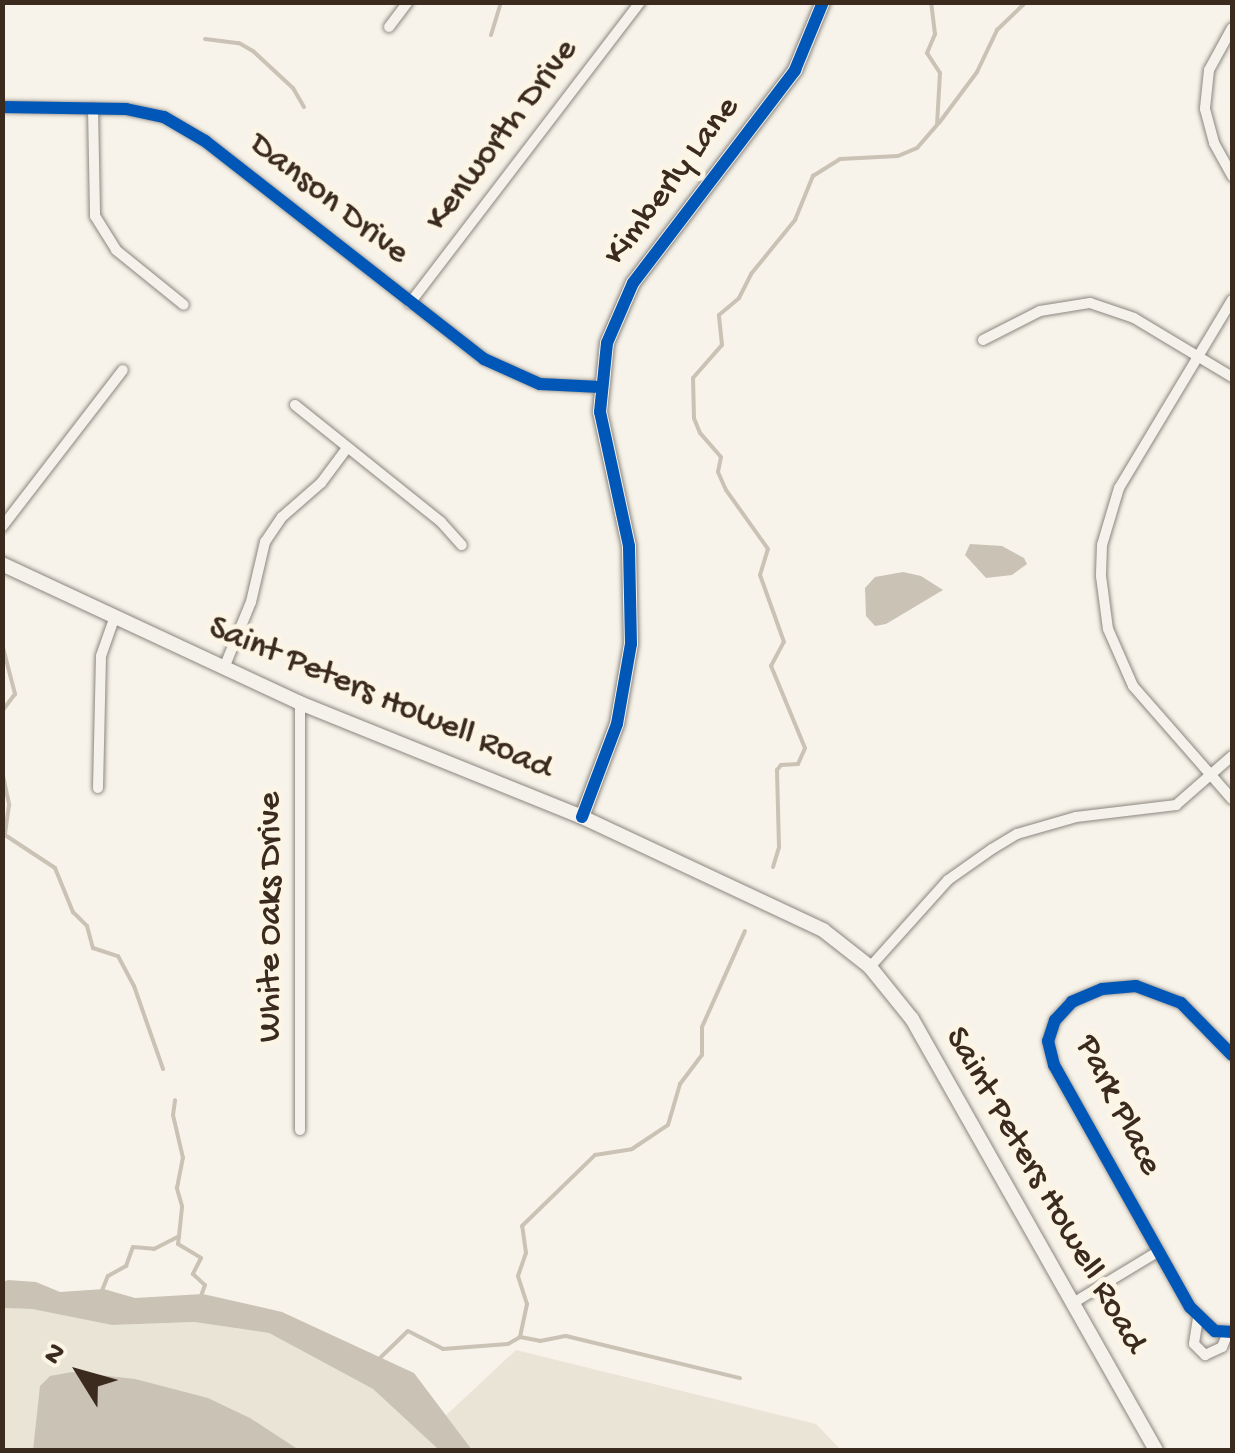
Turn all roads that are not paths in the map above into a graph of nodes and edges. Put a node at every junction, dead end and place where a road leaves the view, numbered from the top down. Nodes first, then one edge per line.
1 (408, 2) edge
2 (640, 2) edge
3 (823, 2) edge
4 (390, 27) dead end
5 (1232, 28) edge
6 (2, 107) edge
7 (94, 108) junction
8 (1232, 176) edge
9 (1232, 300) edge
10 (410, 303) junction
11 (184, 305) dead end
12 (983, 340) dead end
13 (1197, 354) junction
14 (123, 370) dead end
15 (1232, 377) edge
16 (600, 388) junction
17 (295, 405) dead end
18 (347, 448) junction
19 (2, 527) edge
20 (462, 544) dead end
21 (2, 564) edge
22 (115, 616) junction
23 (224, 668) junction
24 (300, 704) junction
25 (1232, 756) edge
26 (1211, 776) junction
27 (98, 788) dead end
28 (1232, 799) edge
29 (582, 817) junction
30 (870, 967) junction
31 (1232, 1054) edge
32 (300, 1130) dead end
33 (1159, 1251) junction
34 (1073, 1302) junction
35 (1198, 1318) junction
36 (1230, 1333) edge
37 (1156, 1450) edge

1 - 4 street
2 - 10 street, Kenworth Drive
3 - 16 main road, Kimberly Lane
5 - 8 street
6 - 7 street, Danson Drive
7 - 10 street, Danson Drive
7 - 11 street
9 - 13 street
10 - 16 street, Danson Drive
12 - 13 street
13 - 15 street
13 - 26 street
14 - 19 street
16 - 29 main road, Kimberly Lane
17 - 18 street
18 - 20 street
18 - 23 street
21 - 22 main road, Saint Peters Howell Road
22 - 23 main road, Saint Peters Howell Road
22 - 27 street
23 - 24 main road, Saint Peters Howell Road
24 - 29 main road, Saint Peters Howell Road
24 - 32 street, White Oaks Drive
25 - 26 street
26 - 28 street
26 - 30 street
29 - 30 main road, Saint Peters Howell Road
30 - 34 main road, Saint Peters Howell Road
31 - 33 street, Park Place
33 - 34 street
33 - 35 street, Park Place
34 - 37 main road, Saint Peters Howell Road
35 - 36 street, Park Place
35 - 36 street, Park Place

